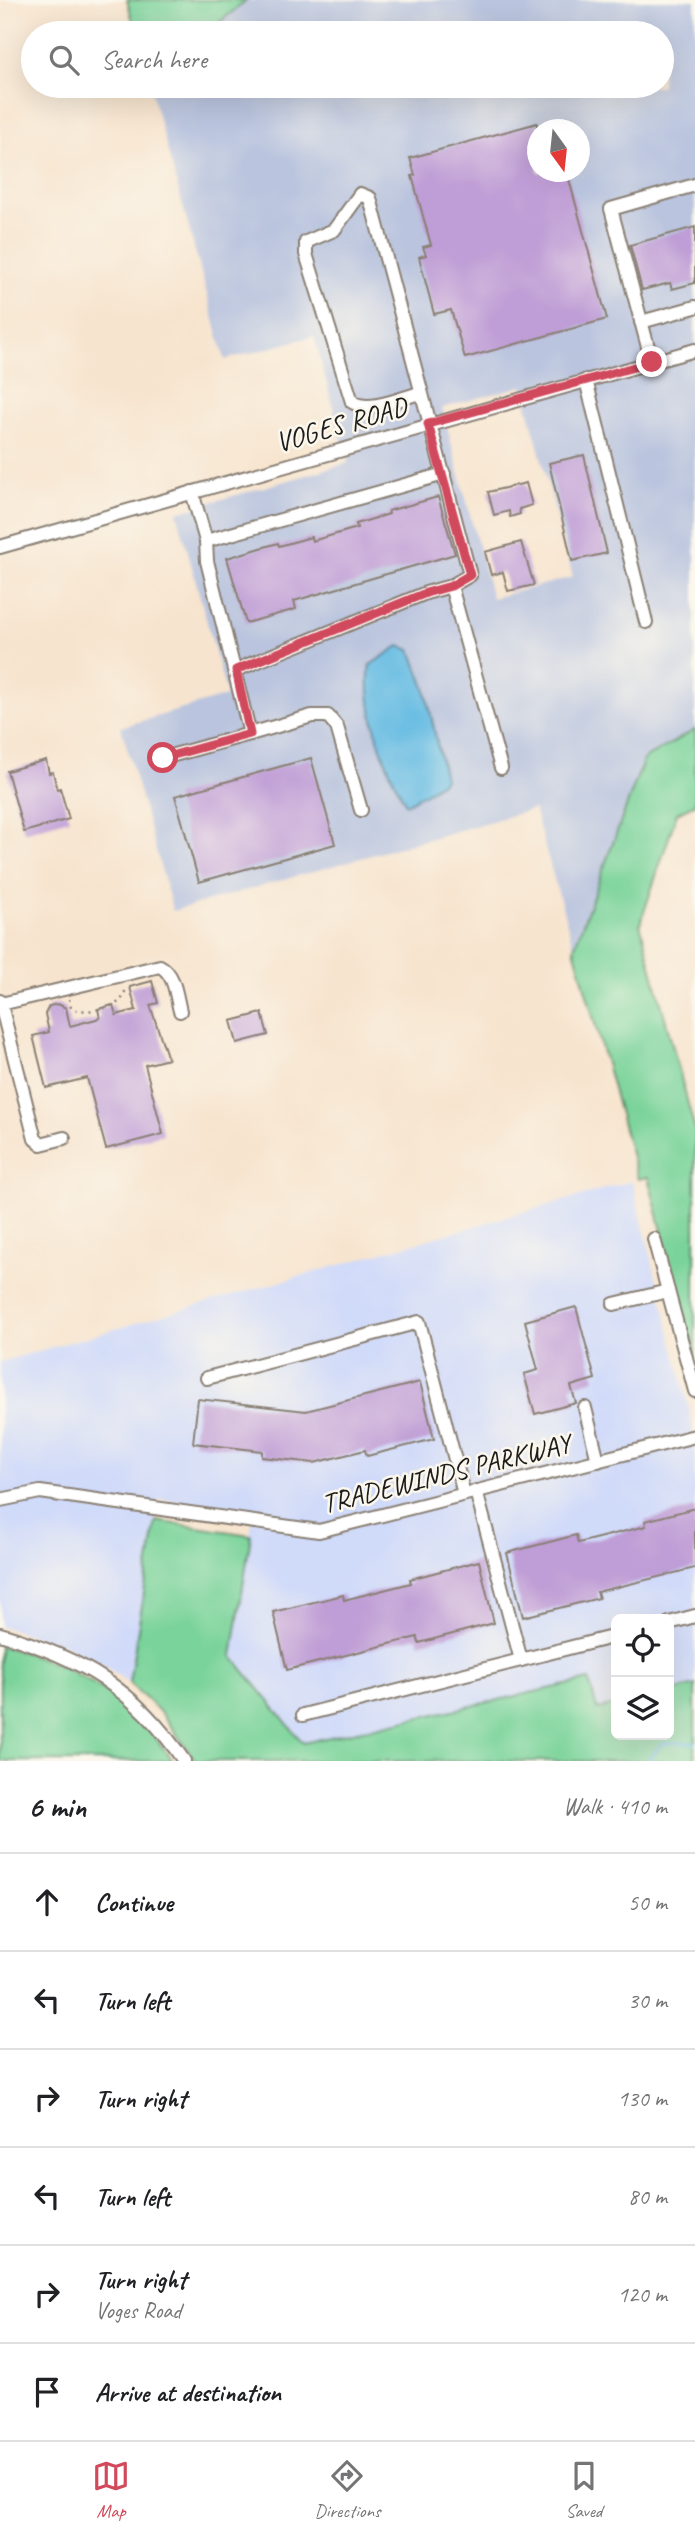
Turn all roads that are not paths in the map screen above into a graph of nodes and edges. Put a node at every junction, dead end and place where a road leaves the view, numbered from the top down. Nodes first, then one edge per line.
1 (695, 185) edge
2 (695, 307) edge
3 (641, 322) junction
4 (695, 349) edge
5 (652, 362) junction
6 (586, 380) junction
7 (420, 393) junction
8 (428, 424) junction
9 (443, 474) junction
10 (192, 492) junction
11 (206, 541) junction
12 (0, 547) edge
13 (451, 586) junction
14 (646, 622) dead end
15 (236, 670) junction
16 (250, 734) junction
17 (163, 758) dead end
18 (501, 768) dead end
19 (361, 810) dead end
20 (0, 1003) edge
21 (180, 1011) dead end
22 (64, 1138) dead end
23 (654, 1239) dead end
24 (668, 1291) junction
25 (614, 1304) dead end
26 (207, 1378) dead end
27 (695, 1391) edge
28 (585, 1408) dead end
29 (695, 1436) edge
30 (598, 1461) junction
31 (470, 1493) junction
32 (0, 1500) edge
33 (695, 1616) edge
34 (674, 1622) edge
35 (0, 1634) edge
36 (611, 1637) edge
37 (520, 1660) junction
38 (303, 1715) dead end
39 (184, 1761) edge

1 - 3 street
2 - 3 street
3 - 5 street
4 - 5 street, VOGES ROAD
5 - 6 street, VOGES ROAD
6 - 8 street, VOGES ROAD
6 - 14 street
7 - 7 street
7 - 8 street
8 - 9 street
8 - 10 street, VOGES ROAD
9 - 11 street
9 - 13 street
10 - 11 street
10 - 12 street, VOGES ROAD
11 - 15 street
13 - 15 street
13 - 18 street
15 - 16 street
16 - 17 street
16 - 19 street
20 - 21 street
20 - 22 street
23 - 24 street
24 - 25 street
24 - 27 street
26 - 31 street
28 - 30 street
29 - 30 street, TRADEWINDS PARKWAY
30 - 31 street, TRADEWINDS PARKWAY
31 - 32 street, TRADEWINDS PARKWAY
31 - 37 street
33 - 34 street
35 - 39 street
36 - 37 street
37 - 38 street

